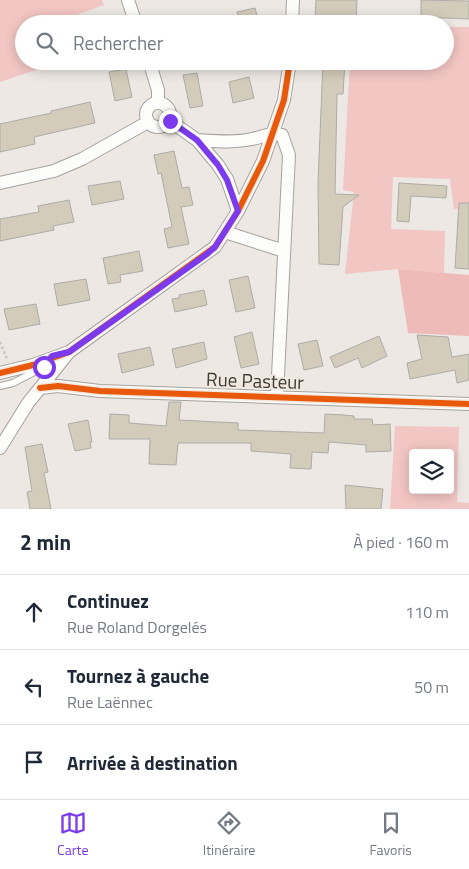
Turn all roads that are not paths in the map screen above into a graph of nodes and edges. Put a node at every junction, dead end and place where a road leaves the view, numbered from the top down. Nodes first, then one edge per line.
1 (128, 0) edge
2 (293, 0) edge
3 (133, 15) edge
4 (292, 15) edge
5 (152, 70) edge
6 (289, 70) edge
7 (158, 103) junction
8 (170, 121) junction
9 (148, 122) junction
10 (274, 133) junction
11 (197, 140) junction
12 (0, 183) edge
13 (238, 211) junction
14 (225, 232) junction
15 (284, 252) junction
16 (69, 352) junction
17 (52, 356) junction
18 (0, 373) edge
19 (0, 386) edge
20 (40, 388) junction
21 (277, 396) junction
22 (469, 404) edge
23 (0, 448) edge

1 - 3 street
2 - 4 street
5 - 7 street
6 - 10 street
7 - 8 street
7 - 9 street
8 - 9 street
8 - 11 street
9 - 12 street
10 - 11 street
10 - 13 street
10 - 15 street
11 - 13 street
13 - 14 street
14 - 15 street
14 - 16 street
15 - 21 street
16 - 17 street
16 - 20 street
17 - 18 street
17 - 19 lane
20 - 21 street, Rue Pasteur
20 - 23 street
21 - 22 street, Rue Pasteur

